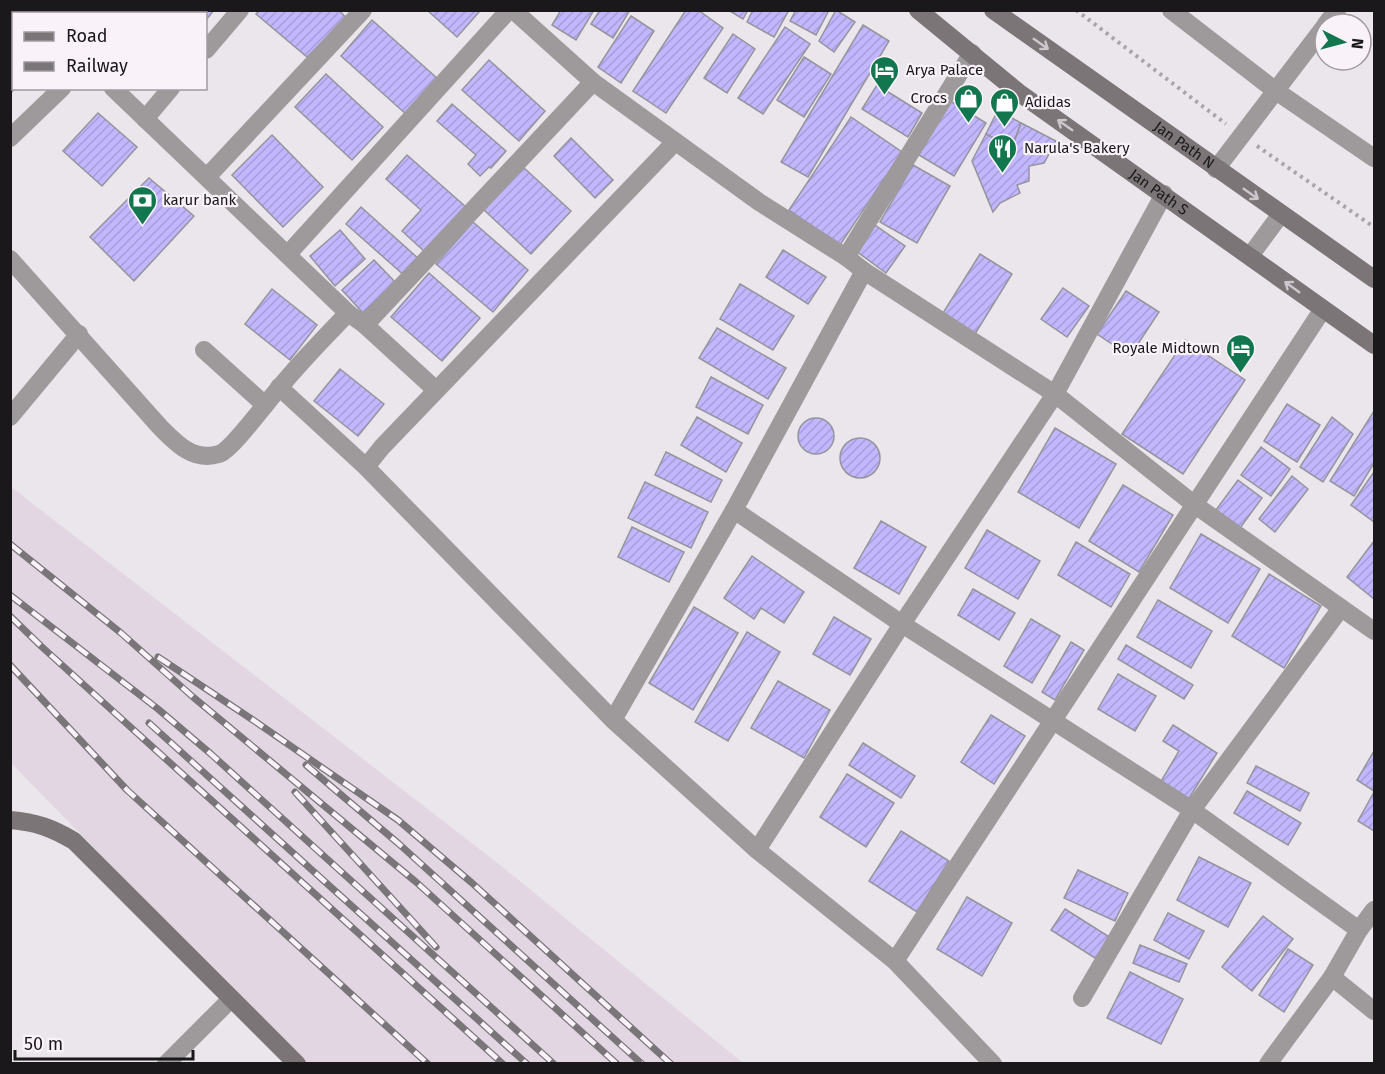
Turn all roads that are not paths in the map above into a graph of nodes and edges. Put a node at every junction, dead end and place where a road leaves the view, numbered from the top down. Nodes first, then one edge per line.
1 (240, 10) edge
2 (363, 10) edge
3 (511, 10) edge
4 (918, 10) edge
5 (993, 10) edge
6 (1171, 10) edge
7 (1313, 42) edge
8 (207, 49) edge
9 (972, 53) junction
10 (593, 82) junction
11 (60, 90) edge
12 (115, 90) edge
13 (169, 90) edge
14 (1276, 91) junction
15 (145, 119) junction
16 (10, 138) edge
17 (675, 142) junction
18 (1374, 158) edge
19 (1216, 169) junction
20 (207, 177) junction
21 (1164, 194) junction
22 (1281, 214) junction
23 (288, 254) junction
24 (1250, 256) junction
25 (846, 257) junction
26 (10, 259) edge
27 (864, 271) junction
28 (1374, 279) edge
29 (1323, 309) junction
30 (348, 312) junction
31 (365, 325) junction
32 (79, 334) junction
33 (1374, 345) edge
34 (204, 350) dead end
35 (279, 387) junction
36 (436, 390) junction
37 (1055, 394) junction
38 (265, 405) junction
39 (10, 417) edge
40 (366, 467) junction
41 (1195, 505) junction
42 (734, 510) junction
43 (1341, 608) junction
44 (902, 624) junction
45 (1374, 631) edge
46 (613, 720) junction
47 (1051, 721) junction
48 (1192, 810) junction
49 (10, 820) edge
50 (757, 850) junction
51 (1374, 910) edge
52 (1359, 930) junction
53 (895, 961) junction
54 (1332, 976) junction
55 (1082, 998) dead end
56 (231, 999) junction
57 (1374, 1011) edge
58 (166, 1064) edge
59 (297, 1064) edge
60 (993, 1064) edge
61 (1268, 1064) edge

1 - 8 street
2 - 20 street
3 - 10 street
3 - 23 street
4 - 9 main road, Jan Path S
5 -> 19 main road, Jan Path N
6 - 14 street
7 - 14 street
21 -> 9 main road, Jan Path S
9 - 25 street
10 - 17 street
10 - 31 street
11 - 16 street
12 - 15 street
13 - 15 street
14 - 18 street
14 - 19 street
15 - 20 street
17 - 25 street
17 - 36 street
19 -> 22 main road, Jan Path N
20 - 23 street
21 - 24 main road, Jan Path S
21 - 37 street
22 - 24 street
22 - 28 main road, Jan Path N
23 - 30 street
29 -> 24 main road, Jan Path S
25 - 27 street
26 - 32 street
27 - 37 street
27 - 42 street
29 - 33 main road, Jan Path S
29 - 41 street
30 - 31 street
30 - 35 street
31 - 36 street
32 - 38 street
32 - 39 street
34 - 38 street
35 - 38 street
35 - 40 street
36 - 40 street
37 - 41 street
37 - 44 street
40 - 46 street
41 - 43 street
41 - 47 street
42 - 44 street
42 - 46 street
43 - 45 street
43 - 48 street
44 - 47 street
44 - 50 street
46 - 50 street
47 - 48 street
47 - 53 street
48 - 52 street
48 - 55 street
49 - 56 main road
50 - 53 street
51 - 52 street
52 - 54 street
53 - 60 street
54 - 57 street
54 - 61 street
56 - 58 street
56 - 59 main road

